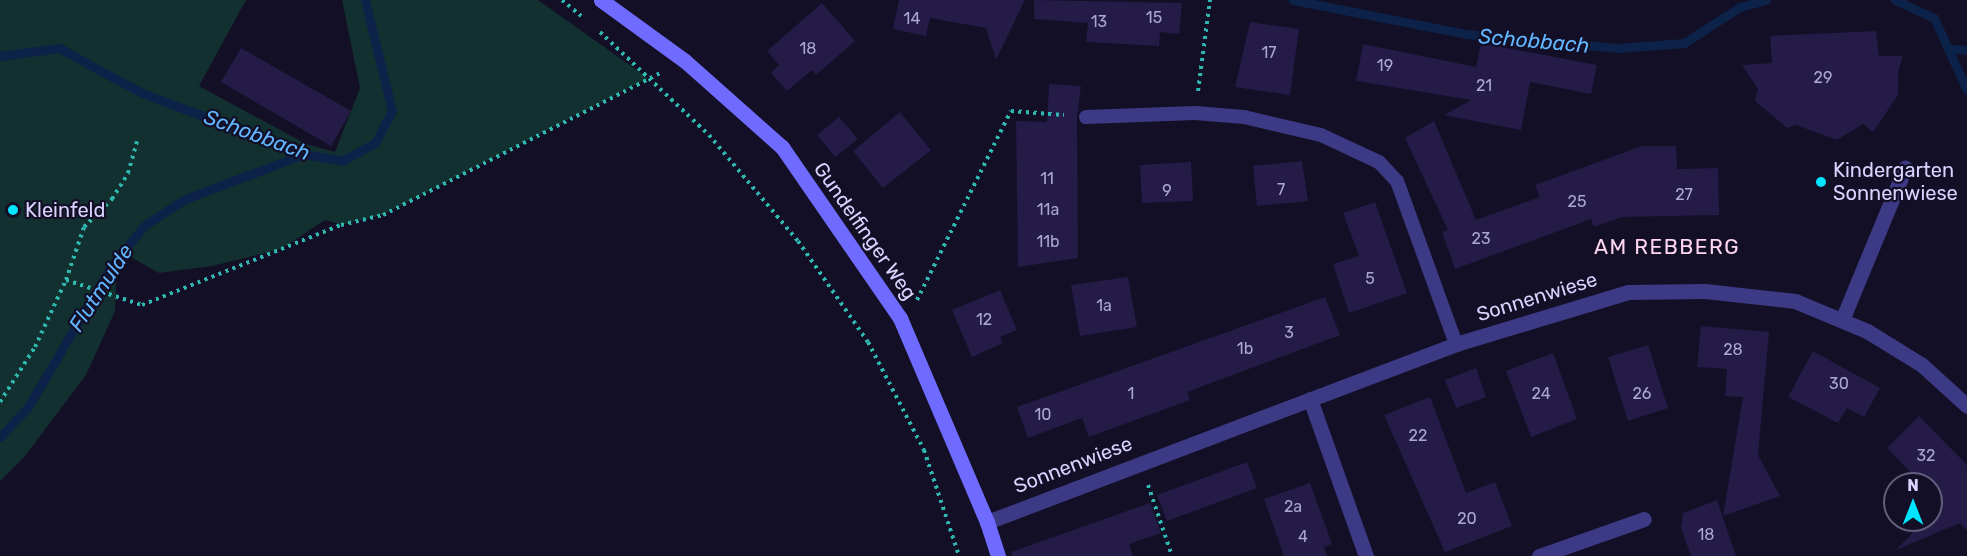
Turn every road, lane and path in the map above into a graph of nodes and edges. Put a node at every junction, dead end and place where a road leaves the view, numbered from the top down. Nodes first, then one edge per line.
1 (562, 0) edge
2 (601, 0) edge
3 (1210, 2) edge
4 (588, 22) dead end
5 (597, 29) dead end
6 (685, 61) junction
7 (648, 78) junction
8 (1195, 113) junction
9 (1086, 117) joint
10 (137, 141) dead end
11 (1905, 168) dead end
12 (66, 280) junction
13 (900, 318) junction
14 (1842, 321) junction
15 (1456, 344) junction
16 (1310, 399) junction
17 (0, 402) edge
18 (1967, 406) edge
19 (1140, 462) junction
20 (1644, 519) dead end
21 (987, 522) junction
22 (959, 556) edge
23 (998, 556) edge
24 (1172, 556) edge
25 (1366, 556) edge
26 (1539, 556) edge

1 - 4 path
2 - 6 street, Gundelfinger Weg
3 - 8 path
5 - 7 path
6 - 7 path
6 - 13 street, Gundelfinger Weg
7 - 12 path
7 - 22 path
8 - 9 lane, Sonnenwiese
8 - 15 lane, Sonnenwiese
9 - 13 path
10 - 12 path
11 - 14 street
12 - 17 path
13 - 21 street, Gundelfinger Weg
14 - 15 street, Sonnenwiese
14 - 18 street, Sonnenwiese
15 - 16 street, Sonnenwiese
16 - 19 street, Sonnenwiese
16 - 25 street
19 - 21 street, Sonnenwiese
19 - 24 path
20 - 26 street
21 - 23 street, Gundelfinger Weg

